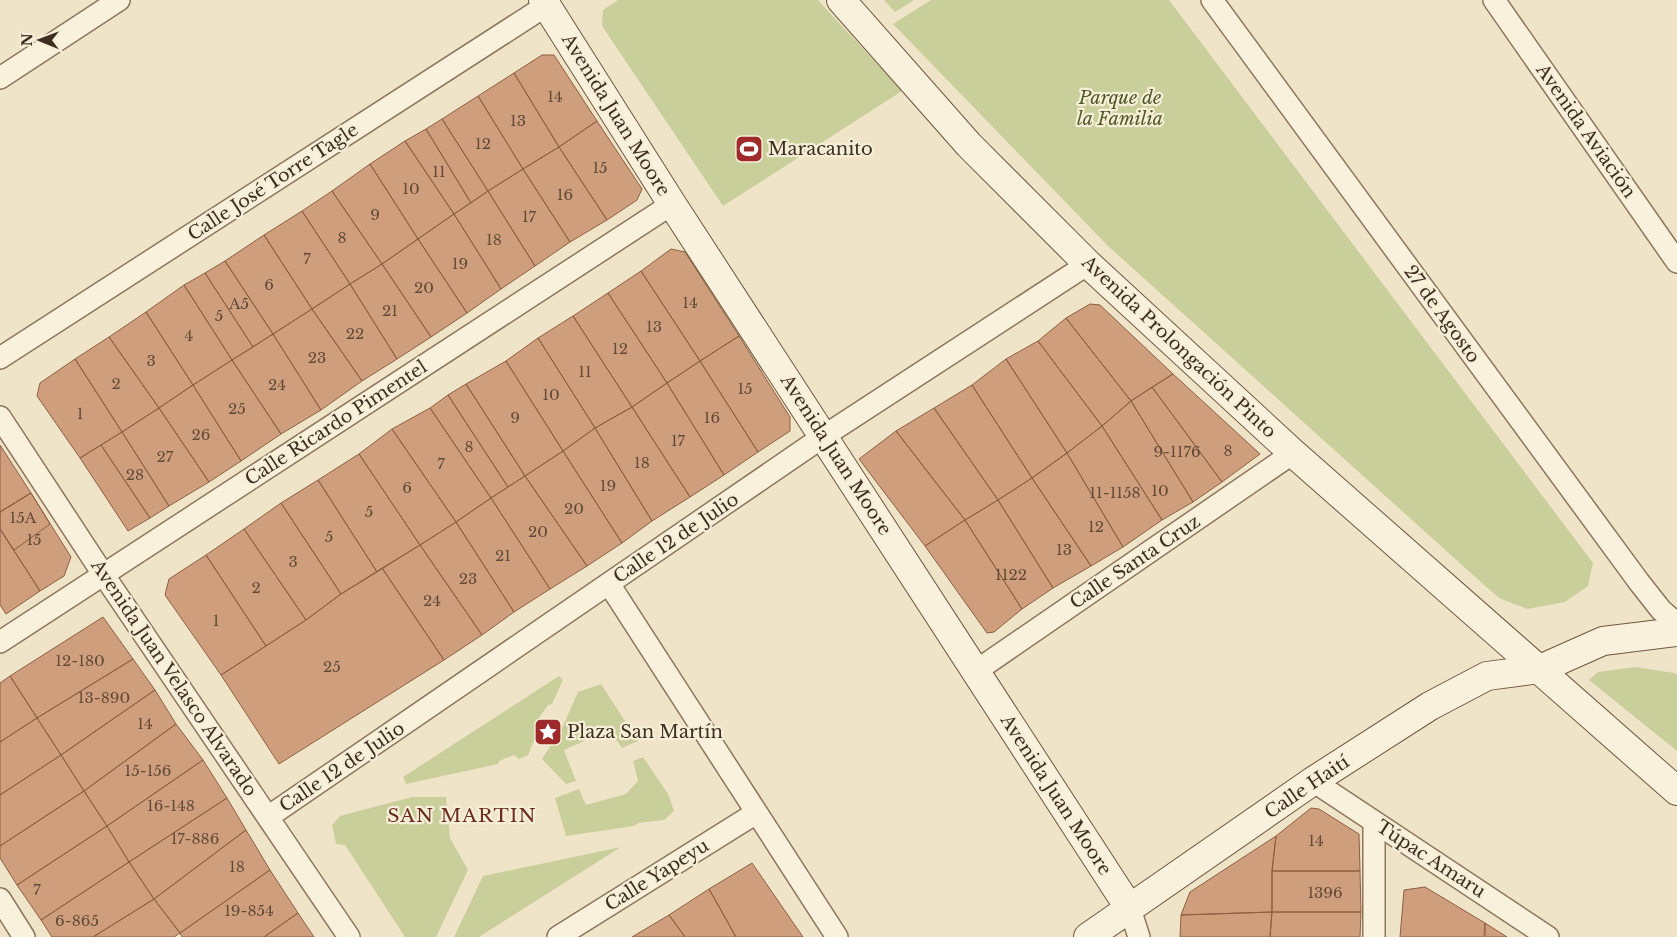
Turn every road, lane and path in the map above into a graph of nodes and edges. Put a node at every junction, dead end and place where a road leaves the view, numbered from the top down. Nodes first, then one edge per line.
1 (119, 0) edge
2 (842, 0) edge
3 (1212, 0) edge
4 (1494, 0) edge
5 (548, 2) edge
6 (0, 78) edge
7 (672, 204) junction
8 (1677, 262) edge
9 (1088, 264) junction
10 (0, 358) edge
11 (0, 417) edge
12 (824, 436) junction
13 (1293, 453) junction
14 (103, 574) junction
15 (609, 584) junction
16 (1677, 624) edge
17 (1677, 632) edge
18 (0, 642) edge
19 (1540, 669) junction
20 (976, 671) junction
21 (1313, 782) junction
22 (1677, 791) edge
23 (756, 812) junction
24 (268, 818) junction
25 (1374, 822) junction
26 (0, 899) edge
27 (1130, 909) junction
28 (24, 937) edge
29 (350, 937) edge
30 (558, 937) edge
31 (837, 937) edge
32 (1088, 937) edge
33 (1139, 937) edge
34 (1374, 937) edge
35 (1548, 937) edge

1 - 6 street
2 - 9 street, Avenida Prolongación Pinto
3 - 16 street, 27 de Agosto
4 - 8 street, Avenida Aviación
5 - 7 street, Avenida Juan Moore
5 - 10 street, Calle José Torre Tagle
7 - 12 street, Avenida Juan Moore
7 - 14 street, Calle Ricardo Pimentel
9 - 12 street, Calle 12 de Julio
9 - 13 street, Avenida Prolongación Pinto
11 - 14 street, Avenida Juan Velasco Alvarado
12 - 15 street, Calle 12 de Julio
12 - 20 street, Avenida Juan Moore
13 - 19 street, Avenida Prolongación Pinto
13 - 20 street, Calle Santa Cruz
14 - 18 street, Calle Ricardo Pimentel
14 - 24 street, Avenida Juan Velasco Alvarado
15 - 23 street
15 - 24 street, Calle 12 de Julio
17 - 19 street, Calle Haití
19 - 21 street, Calle Haití
19 - 22 street, Avenida Prolongación Pinto
20 - 27 street, Avenida Juan Moore
21 - 25 street, Túpac Amaru
21 - 27 street, Calle Haití
23 - 30 street, Calle Yapeyu
23 - 31 street
24 - 29 street, Avenida Juan Velasco Alvarado
25 - 34 street
25 - 35 street, Túpac Amaru
26 - 28 street
27 - 32 street, Calle Haití
27 - 33 street

